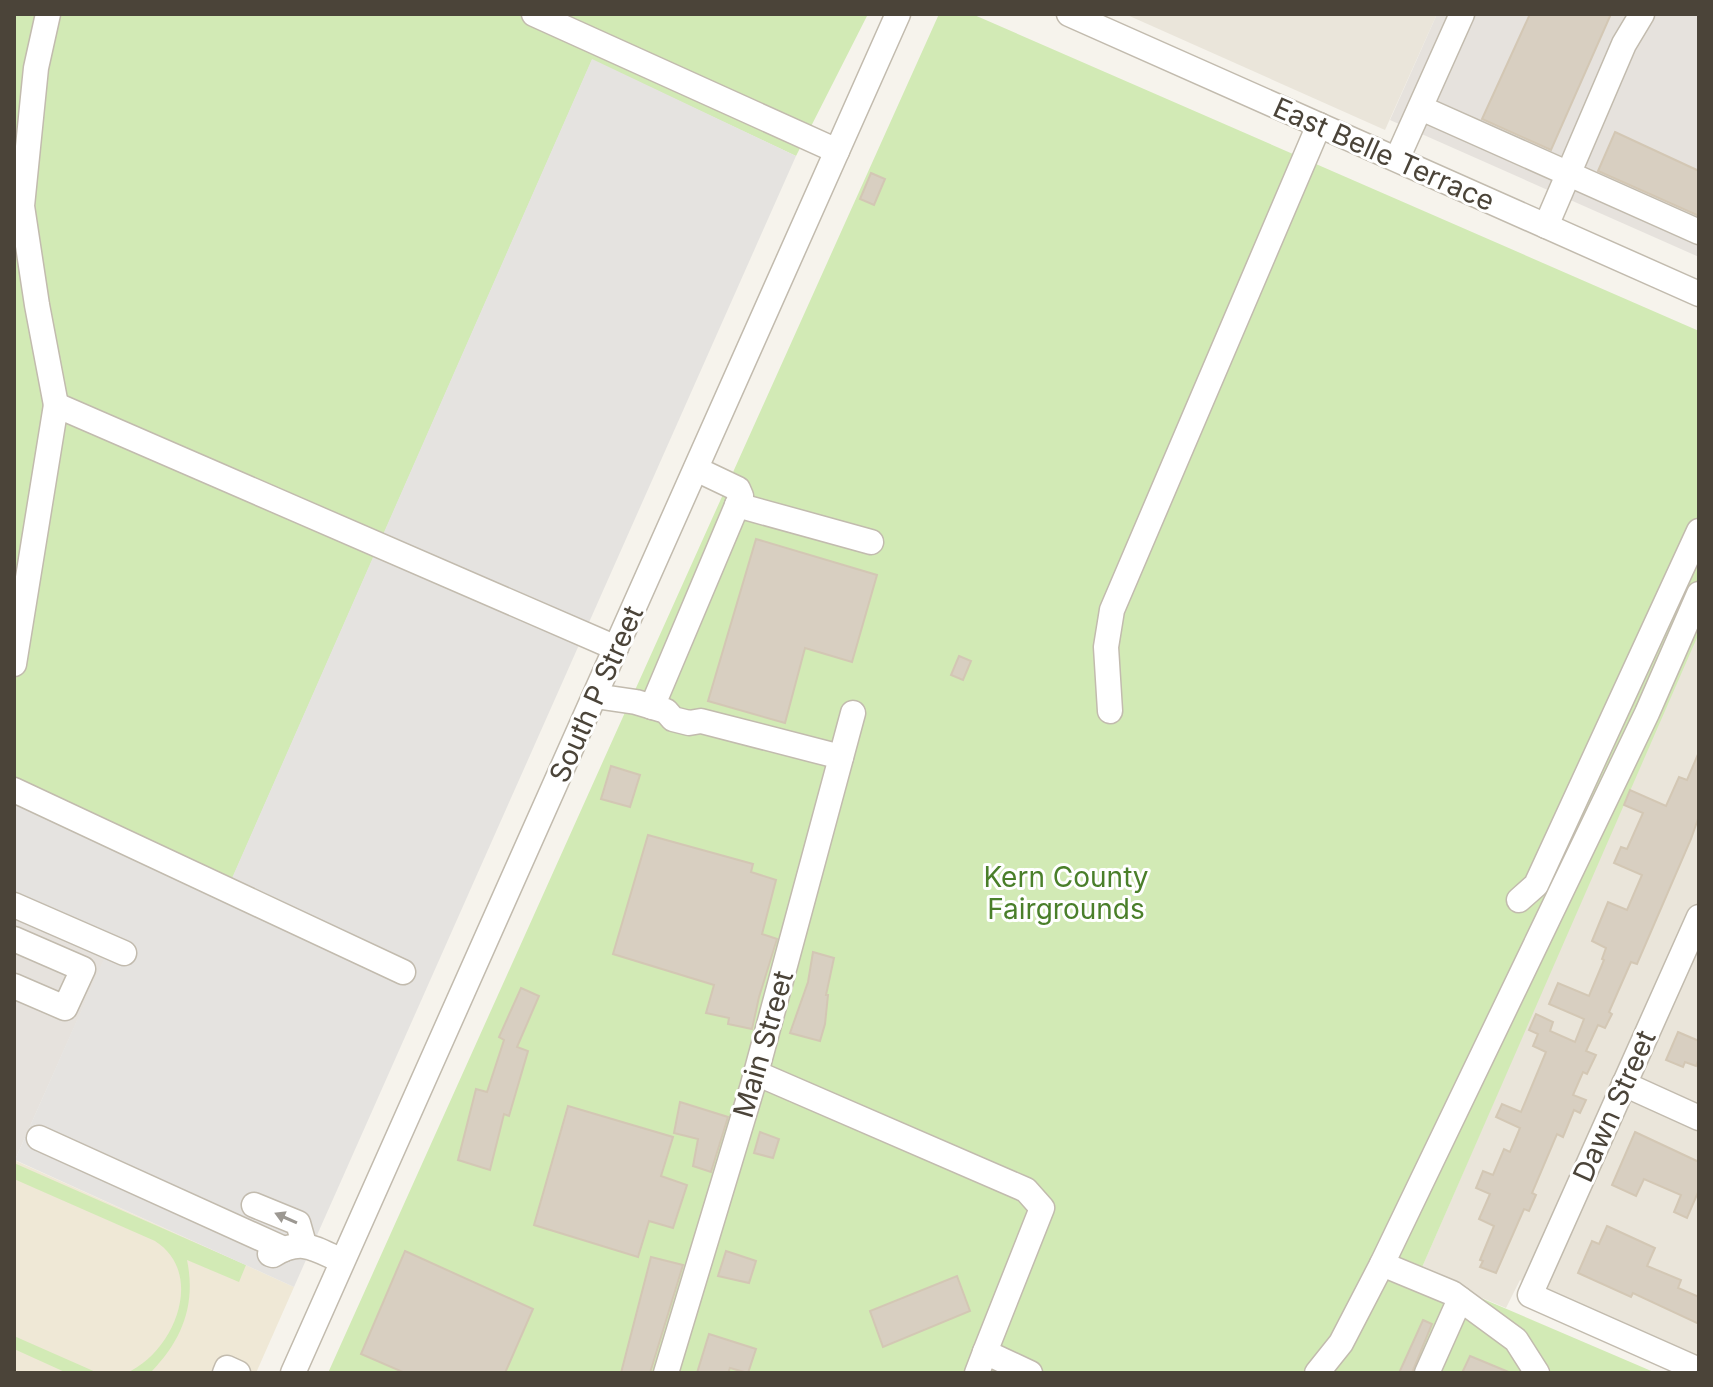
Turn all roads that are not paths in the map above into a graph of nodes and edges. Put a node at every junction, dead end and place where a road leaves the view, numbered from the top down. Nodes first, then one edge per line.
1 (48, 14) edge
2 (534, 14) edge
3 (898, 14) edge
4 (1069, 14) edge
5 (1462, 14) edge
6 (1642, 14) edge
7 (1421, 108) junction
8 (1319, 125) junction
9 (837, 151) junction
10 (1397, 159) junction
11 (1568, 175) junction
12 (1546, 226) junction
13 (1699, 232) edge
14 (1699, 294) edge
15 (56, 405) junction
16 (696, 469) junction
17 (737, 505) junction
18 (1699, 531) edge
19 (871, 542) dead end
20 (1699, 594) edge
21 (616, 648) junction
22 (14, 664) edge
23 (595, 696) junction
24 (659, 709) junction
25 (1110, 711) dead end
26 (853, 713) dead end
27 (841, 757) junction
28 (14, 790) edge
29 (1519, 900) dead end
30 (14, 905) edge
31 (1699, 917) edge
32 (14, 939) edge
33 (124, 953) dead end
34 (403, 972) dead end
35 (14, 986) edge
36 (756, 1073) junction
37 (1624, 1084) junction
38 (1699, 1118) edge
39 (39, 1138) dead end
40 (254, 1205) dead end
41 (294, 1246) junction
42 (342, 1261) junction
43 (1382, 1264) junction
44 (1460, 1299) junction
45 (981, 1362) edge
46 (1699, 1370) edge
47 (225, 1373) edge
48 (238, 1373) edge
49 (293, 1373) edge
50 (666, 1373) edge
51 (1030, 1373) edge
52 (1317, 1373) edge
53 (1427, 1373) edge
54 (1537, 1373) edge

1 - 15 street
2 - 9 street
3 - 9 street, South P Street
4 - 8 street, East Belle Terrace
5 - 7 street
6 - 11 street
7 - 10 street
7 - 11 street
8 - 10 street, East Belle Terrace
8 - 25 street
9 - 16 street, South P Street
10 - 12 street, East Belle Terrace
11 - 12 street
11 - 13 street
12 - 14 street, East Belle Terrace
15 - 21 street
15 - 22 street
16 - 17 street
16 - 21 street, South P Street
17 - 19 street
17 - 24 street
18 - 29 street
20 - 43 street
21 - 23 street, South P Street
23 - 24 street
23 - 42 street, South P Street
24 - 27 street
26 - 27 street, Main Street
27 - 36 street, Main Street
28 - 34 street
30 - 33 street
31 - 37 street, Dawn Street
32 - 35 street
36 - 45 street
36 - 50 street, Main Street
37 - 38 street
37 - 46 street, Dawn Street
39 - 41 street
41 -> 40 street
41 - 42 street
42 - 49 street, South P Street
43 - 44 street
43 - 52 street
44 - 53 street
44 - 54 street
45 - 51 street
47 - 48 street

